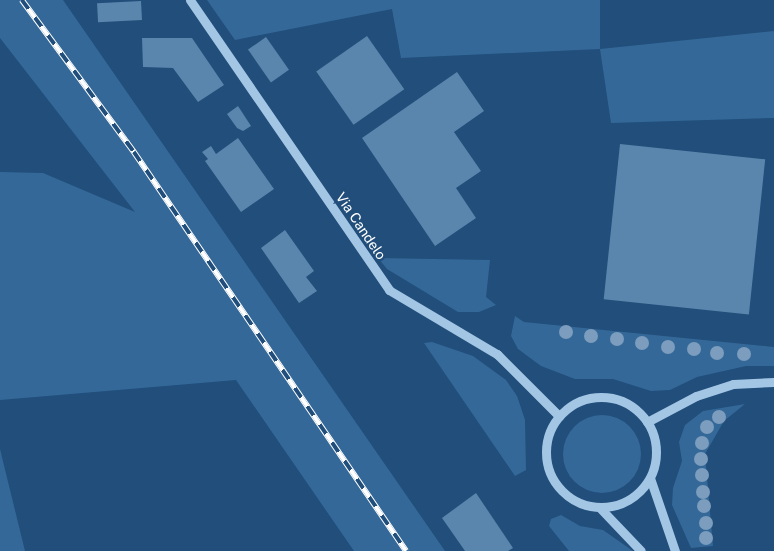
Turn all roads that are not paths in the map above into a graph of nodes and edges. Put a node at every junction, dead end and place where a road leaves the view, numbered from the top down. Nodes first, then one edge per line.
1 (190, 0) edge
2 (774, 382) edge
3 (559, 416) junction
4 (647, 422) junction
5 (650, 478) junction
6 (600, 508) junction
7 (641, 551) edge
8 (675, 551) edge

1 - 3 street, Via Candelo
2 - 4 street
3 - 4 street
3 - 6 street
4 - 5 street
5 - 6 street
5 - 8 street
6 - 7 street

